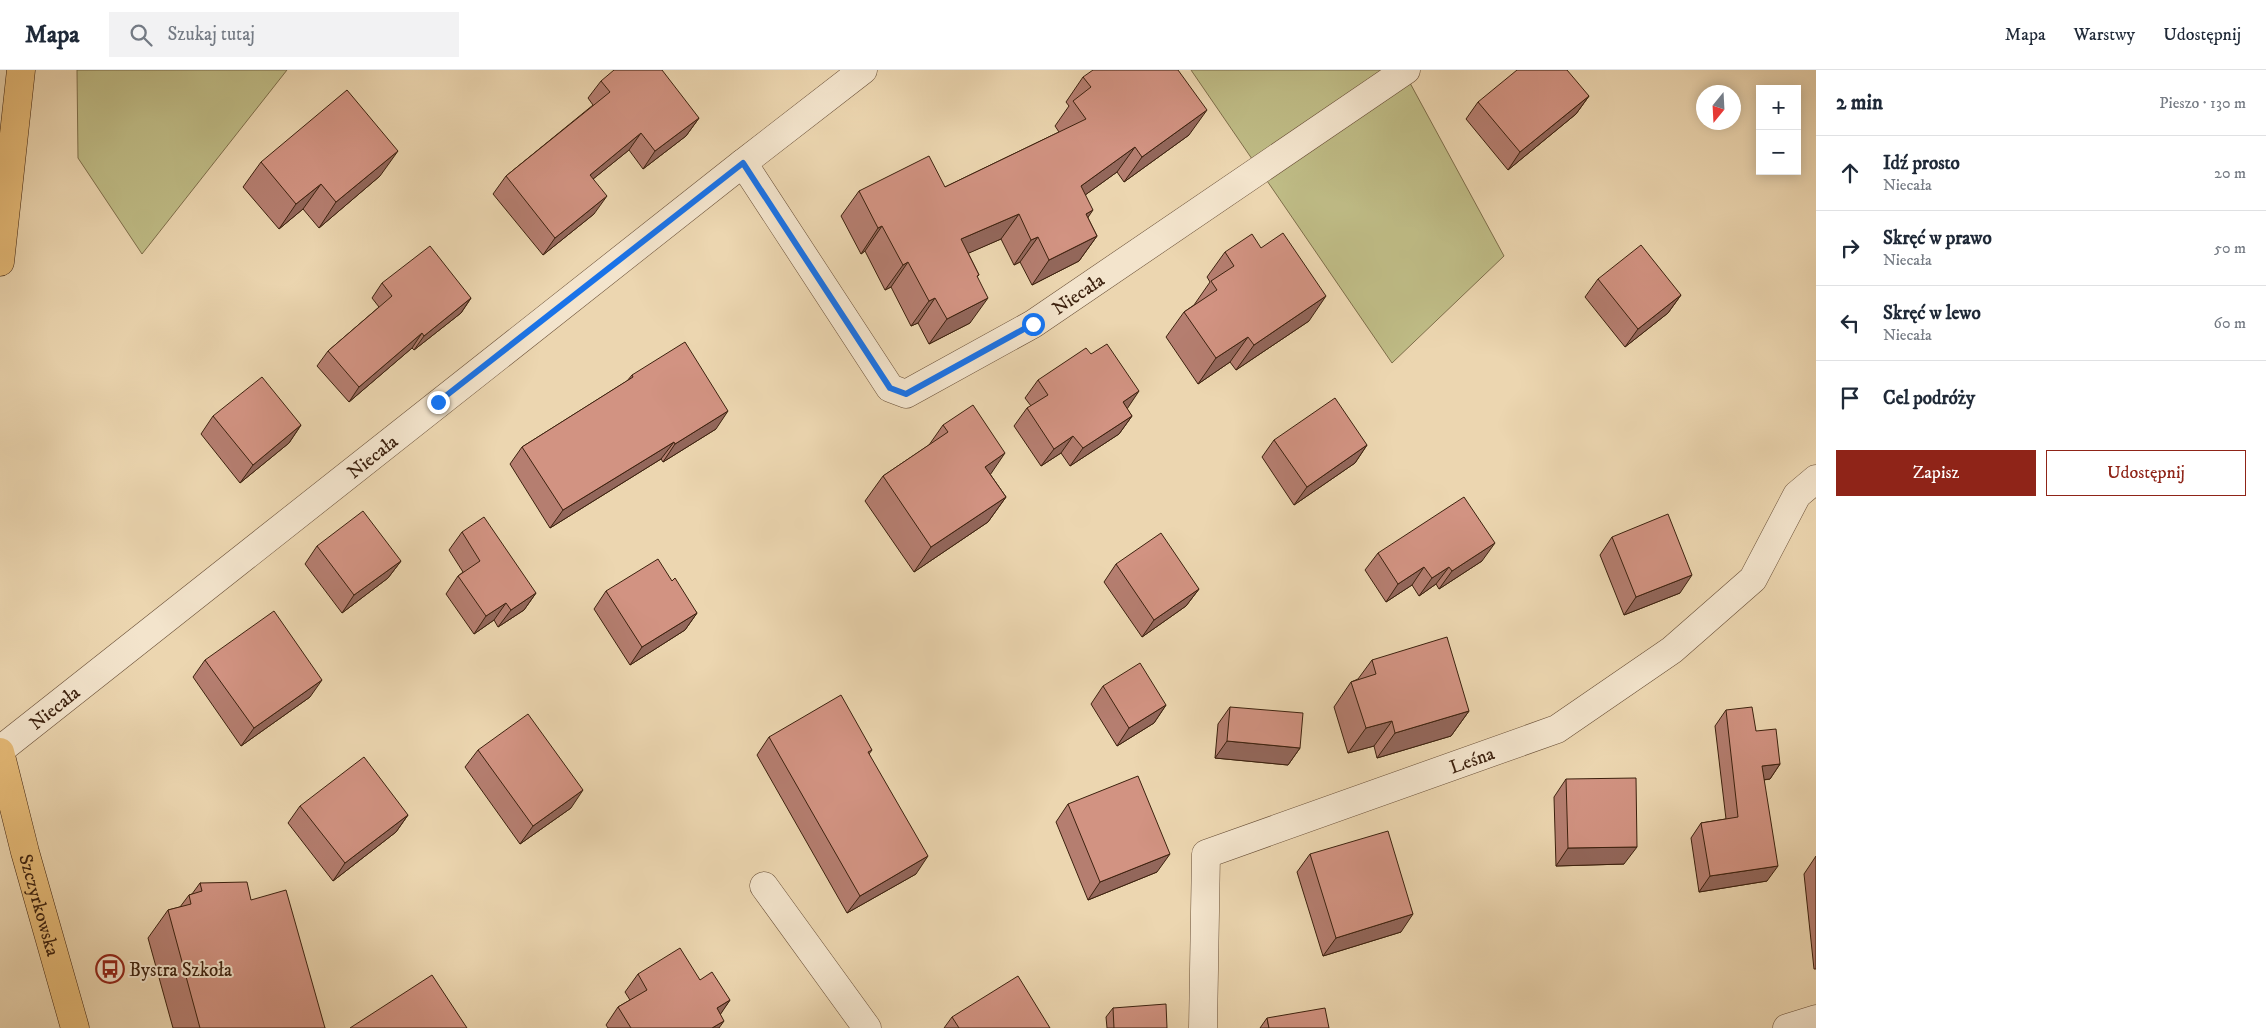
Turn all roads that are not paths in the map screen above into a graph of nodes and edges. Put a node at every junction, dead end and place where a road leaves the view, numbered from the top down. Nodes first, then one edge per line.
1 (21, 70) edge
2 (863, 70) edge
3 (1406, 70) edge
4 (743, 163) junction
5 (0, 262) edge
6 (1816, 479) edge
7 (0, 751) edge
8 (764, 886) dead end
9 (1816, 1019) edge
10 (75, 1028) edge
11 (867, 1028) edge
12 (1203, 1028) edge
13 (1787, 1028) edge

1 - 5 main road
2 - 4 street, Niecała
3 - 4 street, Niecała
4 - 7 street, Niecała
6 - 12 street, Leśna
7 - 10 main road, Szczyrkowska
8 - 11 street
9 - 13 street

